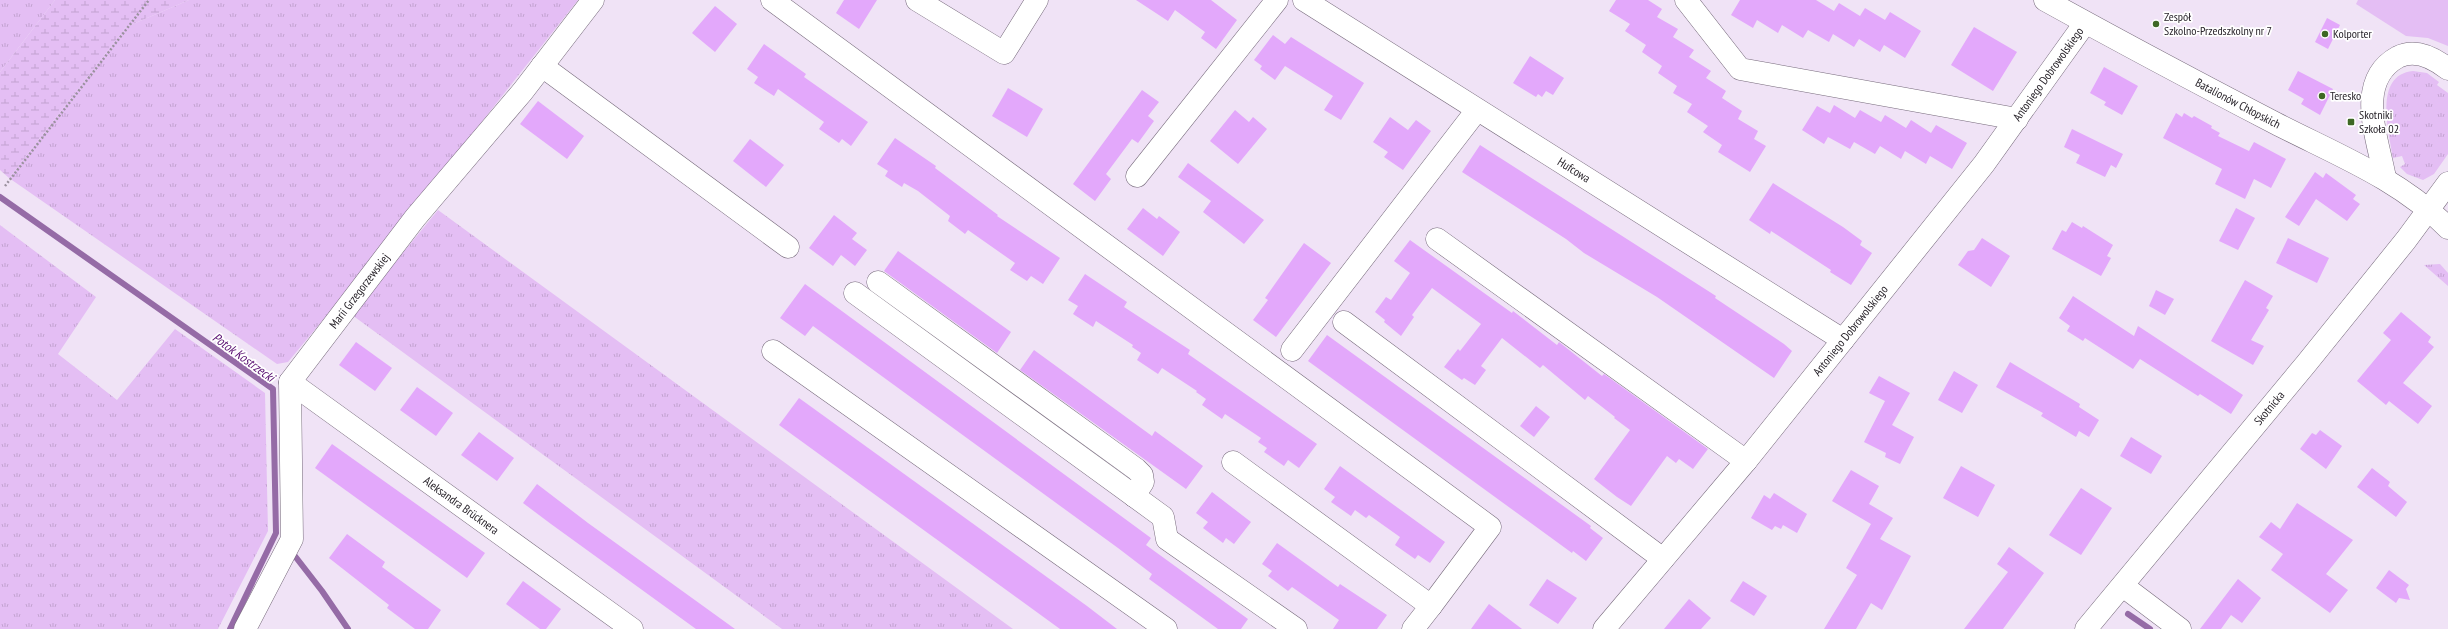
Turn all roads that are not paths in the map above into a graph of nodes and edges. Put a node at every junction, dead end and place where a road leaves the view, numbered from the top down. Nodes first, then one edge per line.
1 (593, 0) edge
2 (772, 0) edge
3 (917, 0) edge
4 (1037, 0) edge
5 (1277, 0) edge
6 (1304, 0) edge
7 (1686, 0) edge
8 (2045, 0) edge
9 (2085, 23) junction
10 (542, 66) junction
11 (2448, 69) edge
12 (1478, 110) junction
13 (2016, 118) junction
14 (1137, 176) dead end
15 (2385, 178) junction
16 (2448, 183) edge
17 (2428, 211) junction
18 (2448, 228) edge
19 (1437, 239) dead end
20 (788, 247) dead end
21 (878, 282) dead end
22 (855, 293) dead end
23 (1344, 322) dead end
24 (1844, 340) junction
25 (1292, 350) dead end
26 (773, 351) dead end
27 (290, 382) junction
28 (1746, 461) junction
29 (1232, 462) dead end
30 (1134, 496) junction
31 (1663, 559) junction
32 (2123, 586) junction
33 (1431, 606) junction
34 (245, 629) edge
35 (632, 629) edge
36 (1166, 629) edge
37 (1296, 629) edge
38 (1413, 629) edge
39 (1604, 629) edge
40 (2086, 629) edge
41 (2180, 629) edge

1 - 10 street, Marii Grzegorzewskiej
2 - 33 street
3 - 4 street
5 - 14 street
6 - 12 street, Hufcowa
7 - 13 street
8 - 9 street, Batalionów Chłopskich
9 - 13 street, Antoniego Dobrowolskiego
9 - 15 street, Batalionów Chłopskich
10 - 20 street
10 - 27 street, Marii Grzegorzewskiej
11 - 15 street
12 - 24 street, Hufcowa
12 - 25 street
13 - 24 street, Antoniego Dobrowolskiego
15 - 17 street, Batalionów Chłopskich
16 - 17 street, Skotnicka
17 - 18 street, Batalionów Chłopskich
17 - 32 street, Skotnicka
19 - 28 street
21 - 30 street
22 - 30 street
23 - 31 street
24 - 28 street, Antoniego Dobrowolskiego
26 - 36 street
27 - 34 street
27 - 35 street, Aleksandra Brücknera
28 - 31 street, Antoniego Dobrowolskiego
29 - 33 street
30 - 37 street
31 - 39 street, Antoniego Dobrowolskiego
32 - 40 street, Skotnicka
32 - 41 street
33 - 38 street

